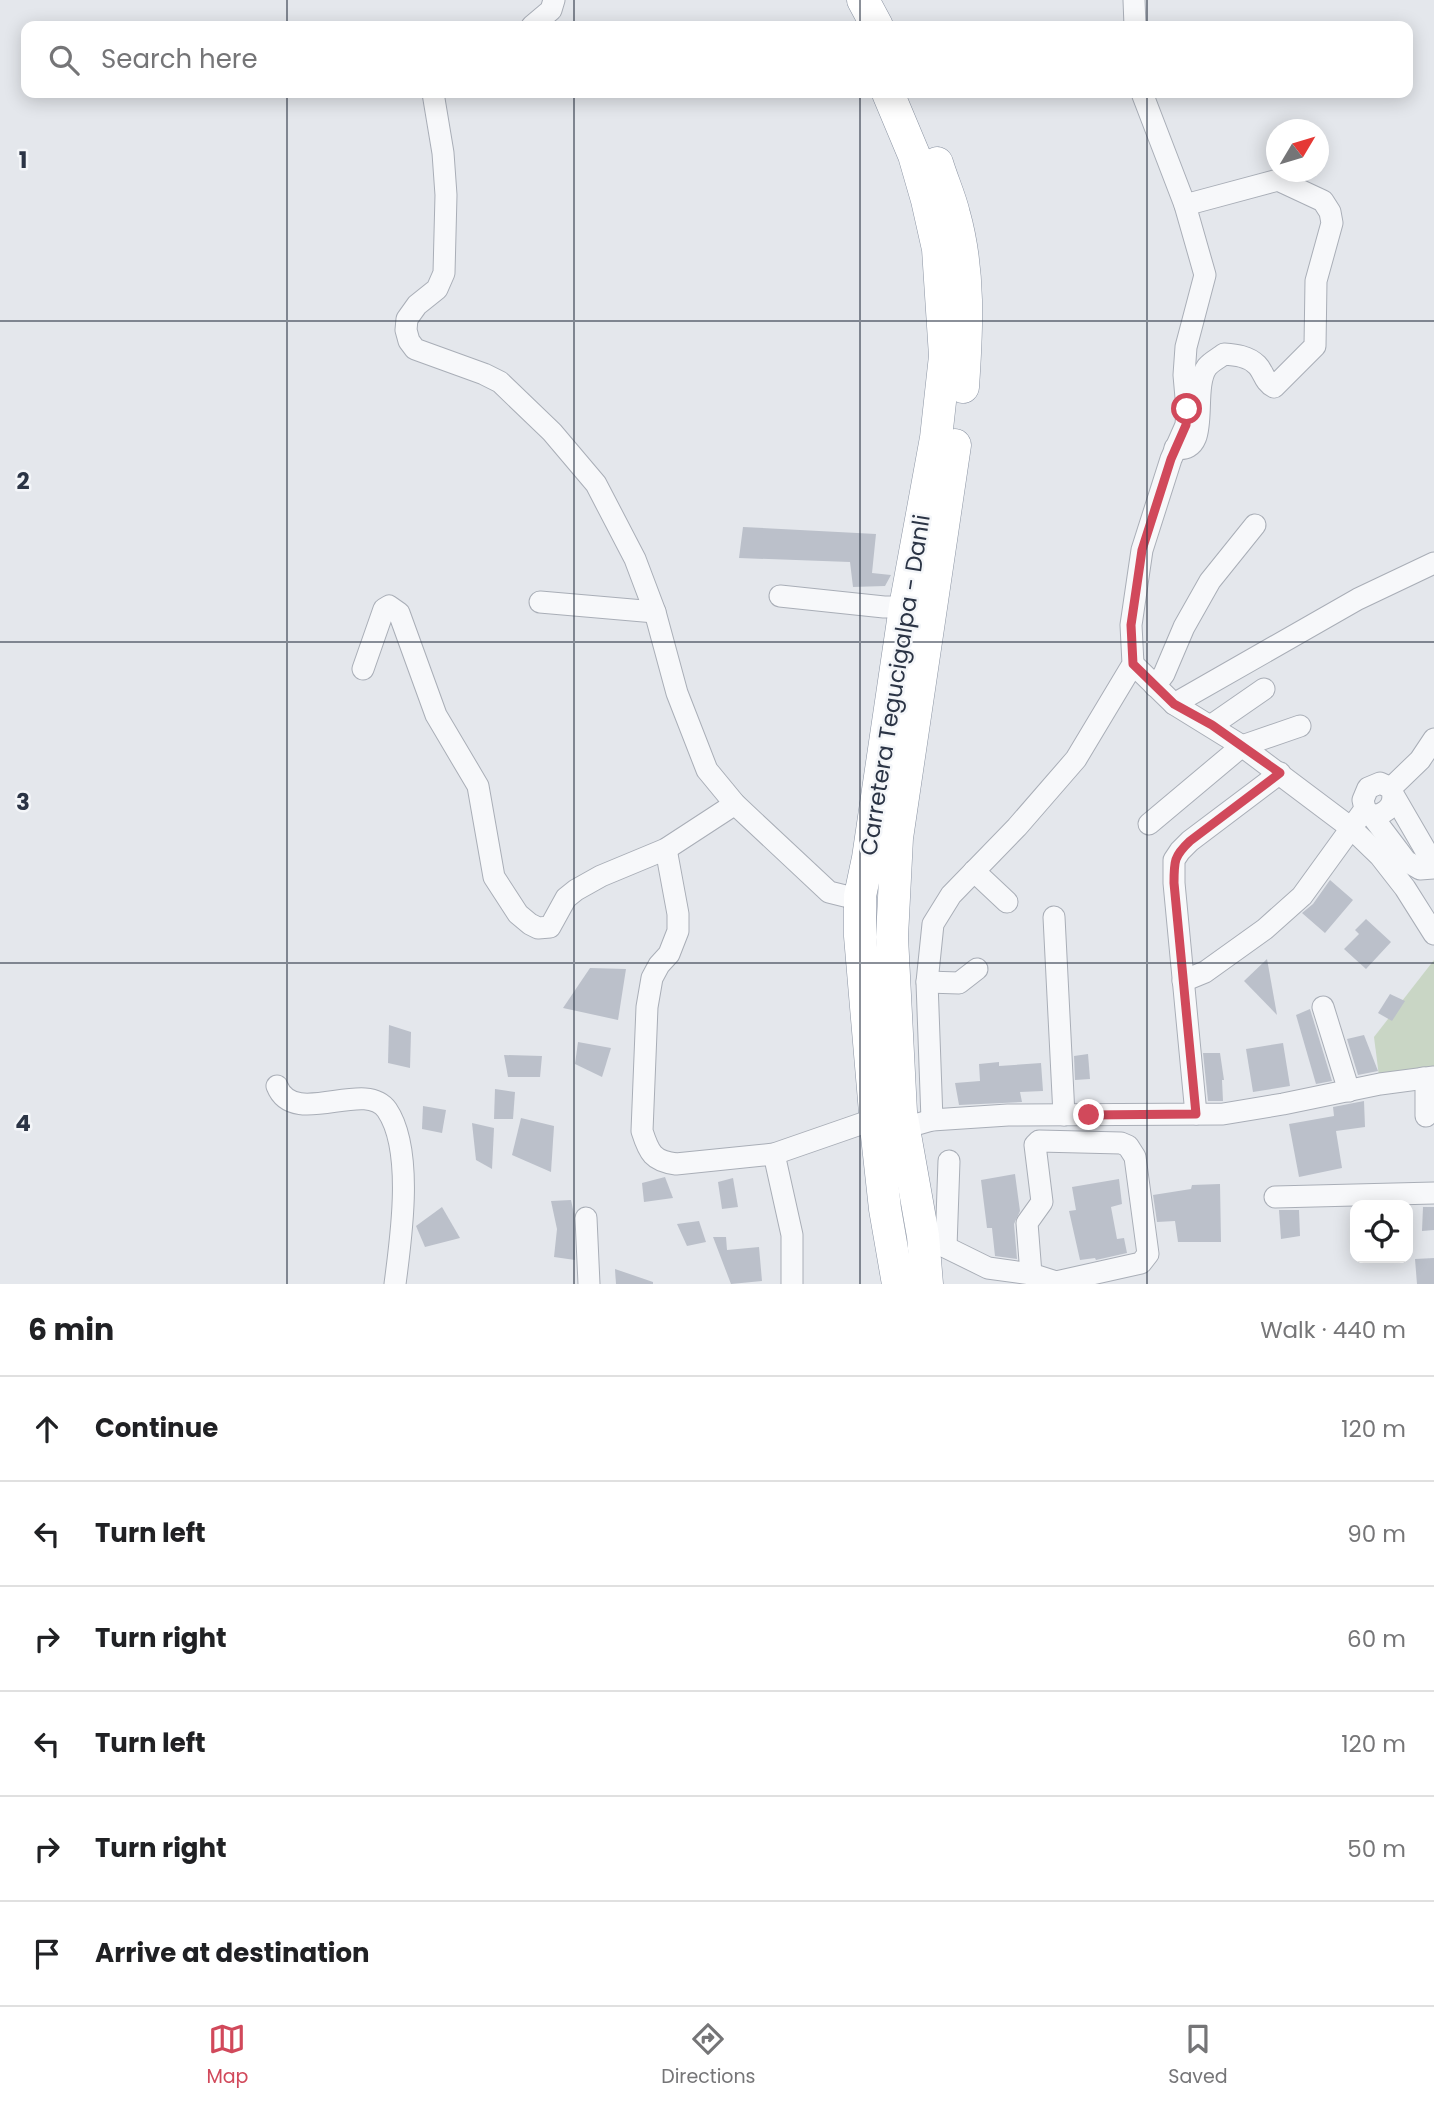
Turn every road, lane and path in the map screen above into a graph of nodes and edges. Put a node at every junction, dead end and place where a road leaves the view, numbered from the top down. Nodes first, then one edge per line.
1 (554, 0) edge
2 (841, 0) edge
3 (863, 0) edge
4 (1134, 0) edge
5 (538, 21) edge
6 (852, 21) edge
7 (874, 21) edge
8 (1135, 21) edge
9 (434, 98) edge
10 (890, 98) edge
11 (913, 98) edge
12 (1144, 98) edge
13 (1185, 205) junction
14 (1175, 448) junction
15 (1255, 525) dead end
16 (1434, 563) edge
17 (780, 596) dead end
18 (540, 602) dead end
19 (905, 607) junction
20 (655, 612) junction
21 (1133, 664) junction
22 (363, 669) dead end
23 (1154, 686) junction
24 (1264, 689) dead end
25 (1174, 704) junction
26 (1212, 725) junction
27 (1300, 726) dead end
28 (1434, 739) edge
29 (1242, 746) junction
30 (1280, 773) junction
31 (1393, 792) junction
32 (735, 804) junction
33 (1368, 813) junction
34 (1149, 824) dead end
35 (1351, 828) junction
36 (666, 849) junction
37 (1434, 867) edge
38 (975, 871) junction
39 (860, 896) junction
40 (895, 897) junction
41 (1007, 902) dead end
42 (1054, 917) dead end
43 (1434, 934) edge
44 (860, 936) junction
45 (892, 937) junction
46 (977, 969) dead end
47 (1183, 981) junction
48 (927, 982) junction
49 (1323, 1007) dead end
50 (1429, 1078) edge
51 (277, 1086) dead end
52 (1349, 1091) junction
53 (1196, 1114) junction
54 (1064, 1115) junction
55 (1426, 1116) dead end
56 (903, 1122) junction
57 (774, 1154) junction
58 (949, 1161) dead end
59 (1434, 1193) edge
60 (1275, 1197) dead end
61 (586, 1218) dead end
62 (890, 1239) junction
63 (934, 1242) junction
64 (1031, 1274) junction
65 (912, 1281) edge
66 (395, 1284) edge
67 (589, 1284) edge
68 (792, 1284) edge

1 - 5 street
2 - 6 highway
3 - 7 highway
4 - 8 street
9 - 20 street
10 - 19 highway, Carretera Tegucigalpa - Danli
11 - 40 highway, Carretera Tegucigalpa - Danli
12 - 13 street
13 - 14 street
13 - 14 street
14 - 21 street
15 - 23 street
16 - 25 street
17 - 19 street
18 - 20 street
19 - 39 highway, Carretera Tegucigalpa - Danli
20 - 32 street
21 - 23 street
21 - 38 street
22 - 36 street
23 - 25 street
24 - 26 street
25 - 26 street
26 - 29 street
27 - 29 street
28 - 31 street
29 - 30 street
29 - 34 street
30 - 35 street
30 - 47 street
31 - 33 street
31 - 37 street
32 - 36 street
32 - 39 street
33 - 35 street
33 - 37 street
35 - 43 street
35 - 47 street
36 - 57 street
38 - 41 street
38 - 48 street
39 - 40 highway
39 - 44 highway, Carretera Tegucigalpa - Danli
40 - 45 highway, Carretera Tegucigalpa - Danli
42 - 54 street
44 - 45 highway
44 - 56 highway, Carretera Tegucigalpa - Danli
45 - 56 highway, Carretera Tegucigalpa - Danli
46 - 48 street
47 - 53 street
48 - 56 street
49 - 52 street
50 - 52 street
50 - 55 street
51 - 66 street
52 - 53 street
53 - 54 street
54 - 56 street
56 - 57 street
56 - 62 highway, Carretera Tegucigalpa - Danli
56 - 63 highway, Carretera Tegucigalpa - Danli
57 - 68 street
58 - 63 street
59 - 60 street
61 - 67 street
62 - 63 highway
62 - 65 highway, Carretera Tegucigalpa - Danli
63 - 64 street
63 - 65 highway, Carretera Tegucigalpa - Danli
64 - 64 street

